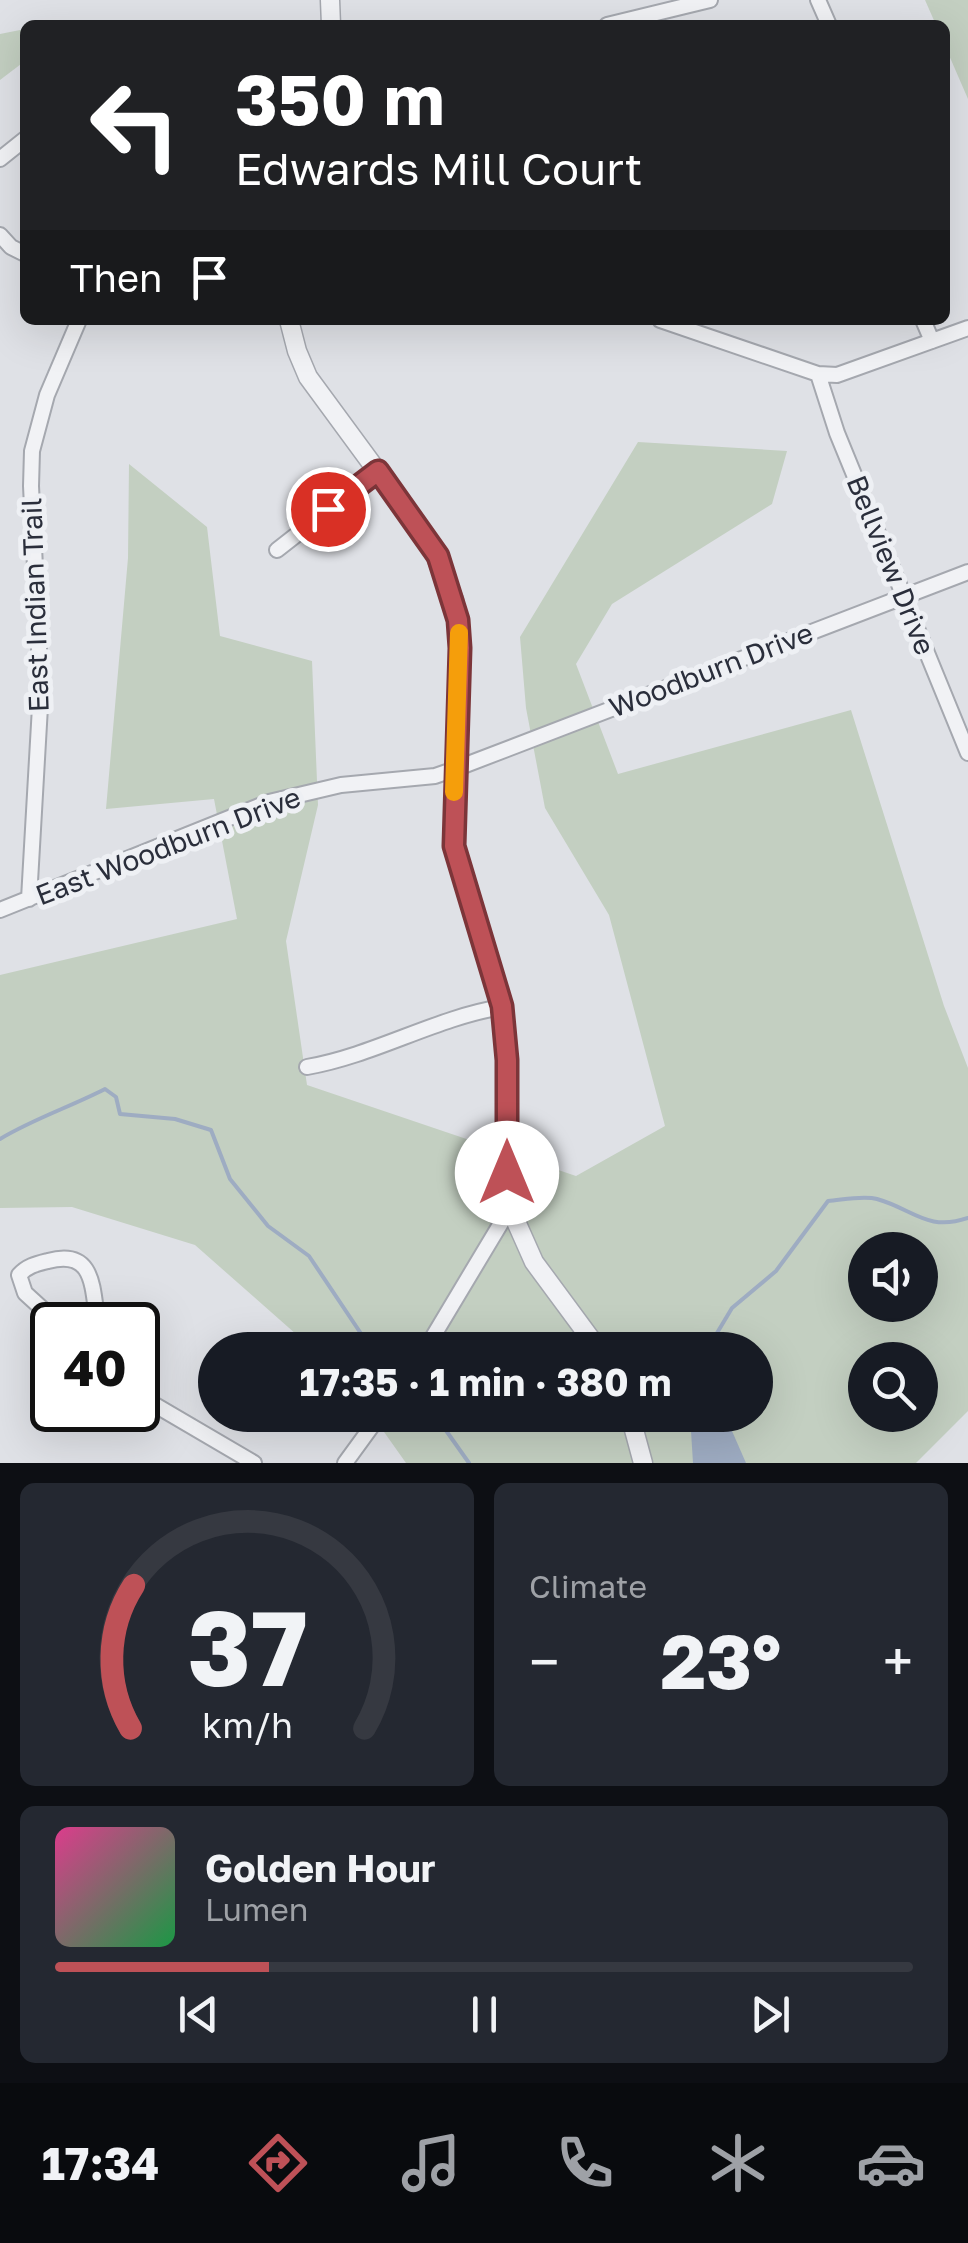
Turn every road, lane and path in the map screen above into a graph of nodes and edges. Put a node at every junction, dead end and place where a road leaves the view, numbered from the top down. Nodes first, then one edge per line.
1 (710, 0) edge
2 (628, 20) edge
3 (20, 143) edge
4 (0, 159) edge
5 (0, 235) edge
6 (20, 251) edge
7 (78, 325) edge
8 (291, 325) edge
9 (675, 325) edge
10 (925, 325) edge
11 (968, 328) edge
12 (932, 341) junction
13 (818, 374) junction
14 (378, 471) junction
15 (277, 550) dead end
16 (968, 572) edge
17 (904, 597) junction
18 (968, 754) edge
19 (455, 769) junction
20 (28, 899) junction
21 (0, 910) edge
22 (502, 1006) junction
23 (307, 1067) dead end
24 (510, 1208) junction
25 (36, 1302) edge
26 (94, 1302) edge
27 (436, 1332) edge
28 (586, 1332) edge
29 (160, 1408) edge
30 (368, 1432) edge
31 (635, 1432) edge
32 (254, 1463) edge
33 (345, 1463) edge
34 (643, 1463) edge

1 - 2 street
3 - 4 street
5 - 6 street
7 - 20 street, East Indian Trail
8 - 14 street
9 - 13 street
10 - 12 street
11 - 12 street
12 - 13 street
13 - 17 street, Bellview Drive
14 - 15 street
14 - 19 street
16 - 17 street, Woodburn Drive
17 - 18 street, Bellview Drive
17 - 19 street, Woodburn Drive
19 - 20 street, East Woodburn Drive
19 - 22 street
20 - 21 street, East Woodburn Drive
22 - 23 street
22 - 24 street
24 - 27 street
24 - 28 street
25 - 26 street
29 - 32 street
30 - 33 street
31 - 34 street

